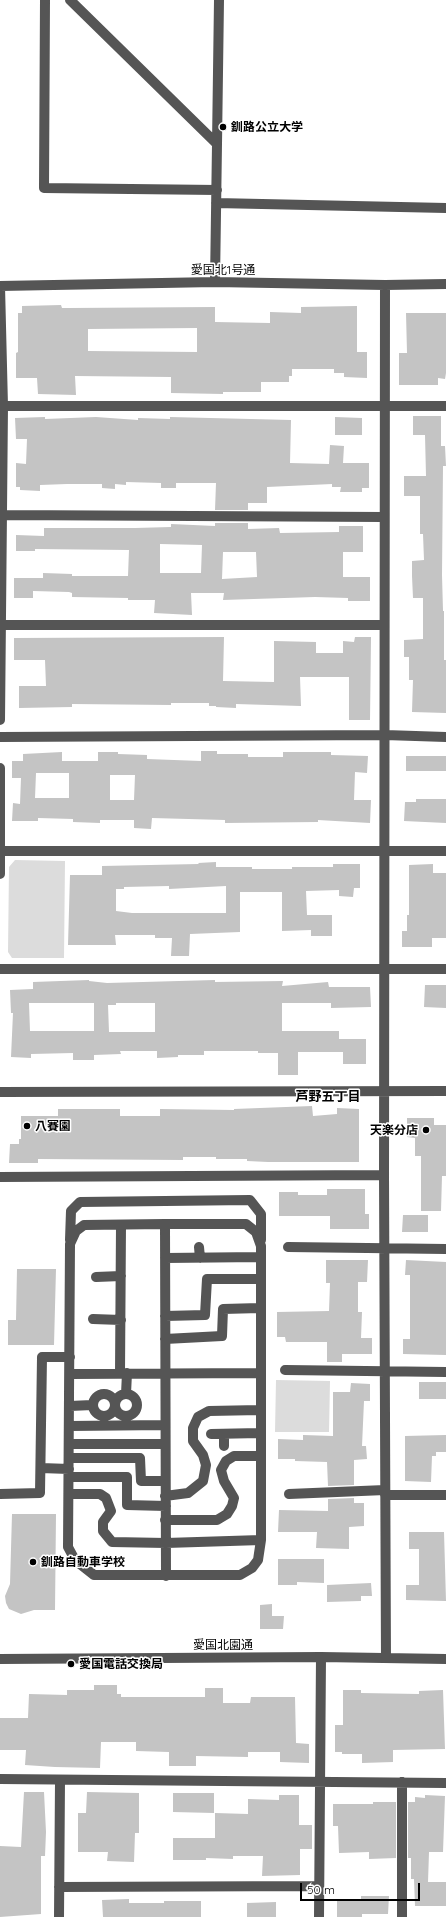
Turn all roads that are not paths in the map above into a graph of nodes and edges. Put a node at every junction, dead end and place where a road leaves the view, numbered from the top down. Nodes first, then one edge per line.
1 (45, 0) edge
2 (70, 0) edge
3 (219, 0) edge
4 (217, 144) junction
5 (217, 190) junction
6 (216, 203) junction
7 (446, 208) edge
8 (215, 282) junction
9 (446, 284) edge
10 (385, 285) junction
11 (0, 286) edge
12 (3, 406) junction
13 (446, 406) edge
14 (384, 407) junction
15 (0, 515) edge
16 (384, 517) junction
17 (0, 560) edge
18 (1, 625) junction
19 (384, 625) junction
20 (0, 720) edge
21 (385, 735) junction
22 (0, 737) edge
23 (446, 737) edge
24 (0, 768) edge
25 (0, 851) edge
26 (384, 851) junction
27 (446, 851) edge
28 (0, 874) edge
29 (0, 969) edge
30 (385, 969) junction
31 (446, 969) edge
32 (446, 1091) edge
33 (0, 1092) edge
34 (384, 1092) junction
35 (384, 1175) junction
36 (0, 1177) edge
37 (165, 1224) junction
38 (121, 1225) junction
39 (70, 1244) junction
40 (261, 1246) junction
41 (199, 1247) dead end
42 (226, 1247) dead end
43 (288, 1247) dead end
44 (385, 1249) junction
45 (446, 1249) edge
46 (261, 1257) junction
47 (165, 1258) junction
48 (200, 1258) junction
49 (227, 1258) junction
50 (121, 1276) junction
51 (96, 1277) dead end
52 (260, 1279) junction
53 (260, 1308) junction
54 (165, 1316) junction
55 (93, 1319) dead end
56 (121, 1320) junction
57 (165, 1340) junction
58 (70, 1357) junction
59 (285, 1370) dead end
60 (165, 1372) junction
61 (385, 1372) junction
62 (446, 1372) edge
63 (123, 1373) junction
64 (260, 1373) junction
65 (70, 1374) junction
66 (126, 1394) junction
67 (92, 1405) junction
68 (70, 1406) junction
69 (115, 1406) junction
70 (260, 1410) junction
71 (165, 1425) junction
72 (70, 1426) junction
73 (260, 1433) junction
74 (211, 1434) dead end
75 (224, 1434) junction
76 (69, 1444) junction
77 (165, 1444) junction
78 (224, 1446) dead end
79 (260, 1456) junction
80 (69, 1458) junction
81 (41, 1468) junction
82 (69, 1473) junction
83 (165, 1480) junction
84 (385, 1493) junction
85 (0, 1494) edge
86 (69, 1494) junction
87 (289, 1494) dead end
88 (446, 1495) edge
89 (166, 1501) junction
90 (166, 1520) junction
91 (261, 1540) junction
92 (166, 1543) junction
93 (166, 1576) junction
94 (321, 1657) junction
95 (0, 1658) edge
96 (386, 1658) junction
97 (446, 1658) edge
98 (0, 1779) edge
99 (60, 1781) junction
100 (320, 1781) junction
101 (402, 1782) junction
102 (446, 1783) edge
103 (59, 1886) junction
104 (319, 1886) junction
105 (58, 1917) edge
106 (319, 1917) edge
107 (402, 1917) edge

1 - 5 street
2 - 4 street
3 - 4 street
4 - 5 street
5 - 6 street
6 - 7 street
6 - 8 street
8 - 10 street, 愛国北1号通
8 - 11 street, 愛国北1号通
9 - 10 street, 愛国北1号通
10 - 14 street
11 - 12 street
12 - 14 street
12 - 15 street
13 - 14 street
14 - 16 street
15 - 16 street
15 - 17 street
16 - 19 street
17 - 18 street
18 - 19 street
18 - 20 street
19 - 21 street
21 - 22 street
21 - 23 street
21 - 26 street
24 - 25 street
25 - 26 street
25 - 28 street
26 - 27 street
26 - 30 street
29 - 30 street
30 - 31 street
30 - 34 street
32 - 34 street
33 - 34 street
34 - 35 street
35 - 36 street
35 - 44 street
37 - 38 street
37 - 40 street
37 - 47 street
38 - 39 street
38 - 50 street
39 - 40 street
39 - 58 street
40 - 46 street
41 - 48 street
42 - 49 street
43 - 44 street
44 - 45 street
44 - 61 street
46 - 49 street
46 - 52 street
47 - 48 street
47 - 54 street
48 - 49 street
50 - 51 street
50 - 56 street
52 - 53 street
52 - 54 street
53 - 57 street
53 - 64 street
54 - 57 street
55 - 56 street
56 - 63 street
57 - 60 street
58 - 65 street
58 - 81 street
59 - 61 street
60 - 63 street
60 - 64 street
60 - 71 street
61 - 62 street
61 - 84 street
63 - 65 street
63 - 66 street
64 - 70 street
65 - 68 street
66 - 69 street
66 - 69 street
67 - 68 street
67 - 69 street
67 - 69 street
68 - 72 street
70 - 73 street
70 - 89 street
71 - 72 street
71 - 77 street
72 - 76 street
73 - 75 street
73 - 79 street
74 - 75 street
75 - 78 street
76 - 77 street
76 - 80 street
77 - 83 street
79 - 90 street
79 - 91 street
80 - 82 street
80 - 83 street
81 - 82 street
81 - 85 street
82 - 86 street
82 - 89 street
83 - 89 street
84 - 87 street
84 - 88 street
84 - 96 street
86 - 92 street
86 - 93 street
89 - 90 street
90 - 92 street
91 - 92 street
91 - 93 street
92 - 93 street
94 - 95 street, 愛国北園通
94 - 96 street, 愛国北園通
94 - 100 street
96 - 97 street, 愛国北園通
98 - 99 street
99 - 100 street
99 - 103 street
100 - 101 street
100 - 104 street
101 - 102 street
101 - 107 street
103 - 104 street
103 - 105 street
104 - 106 street

